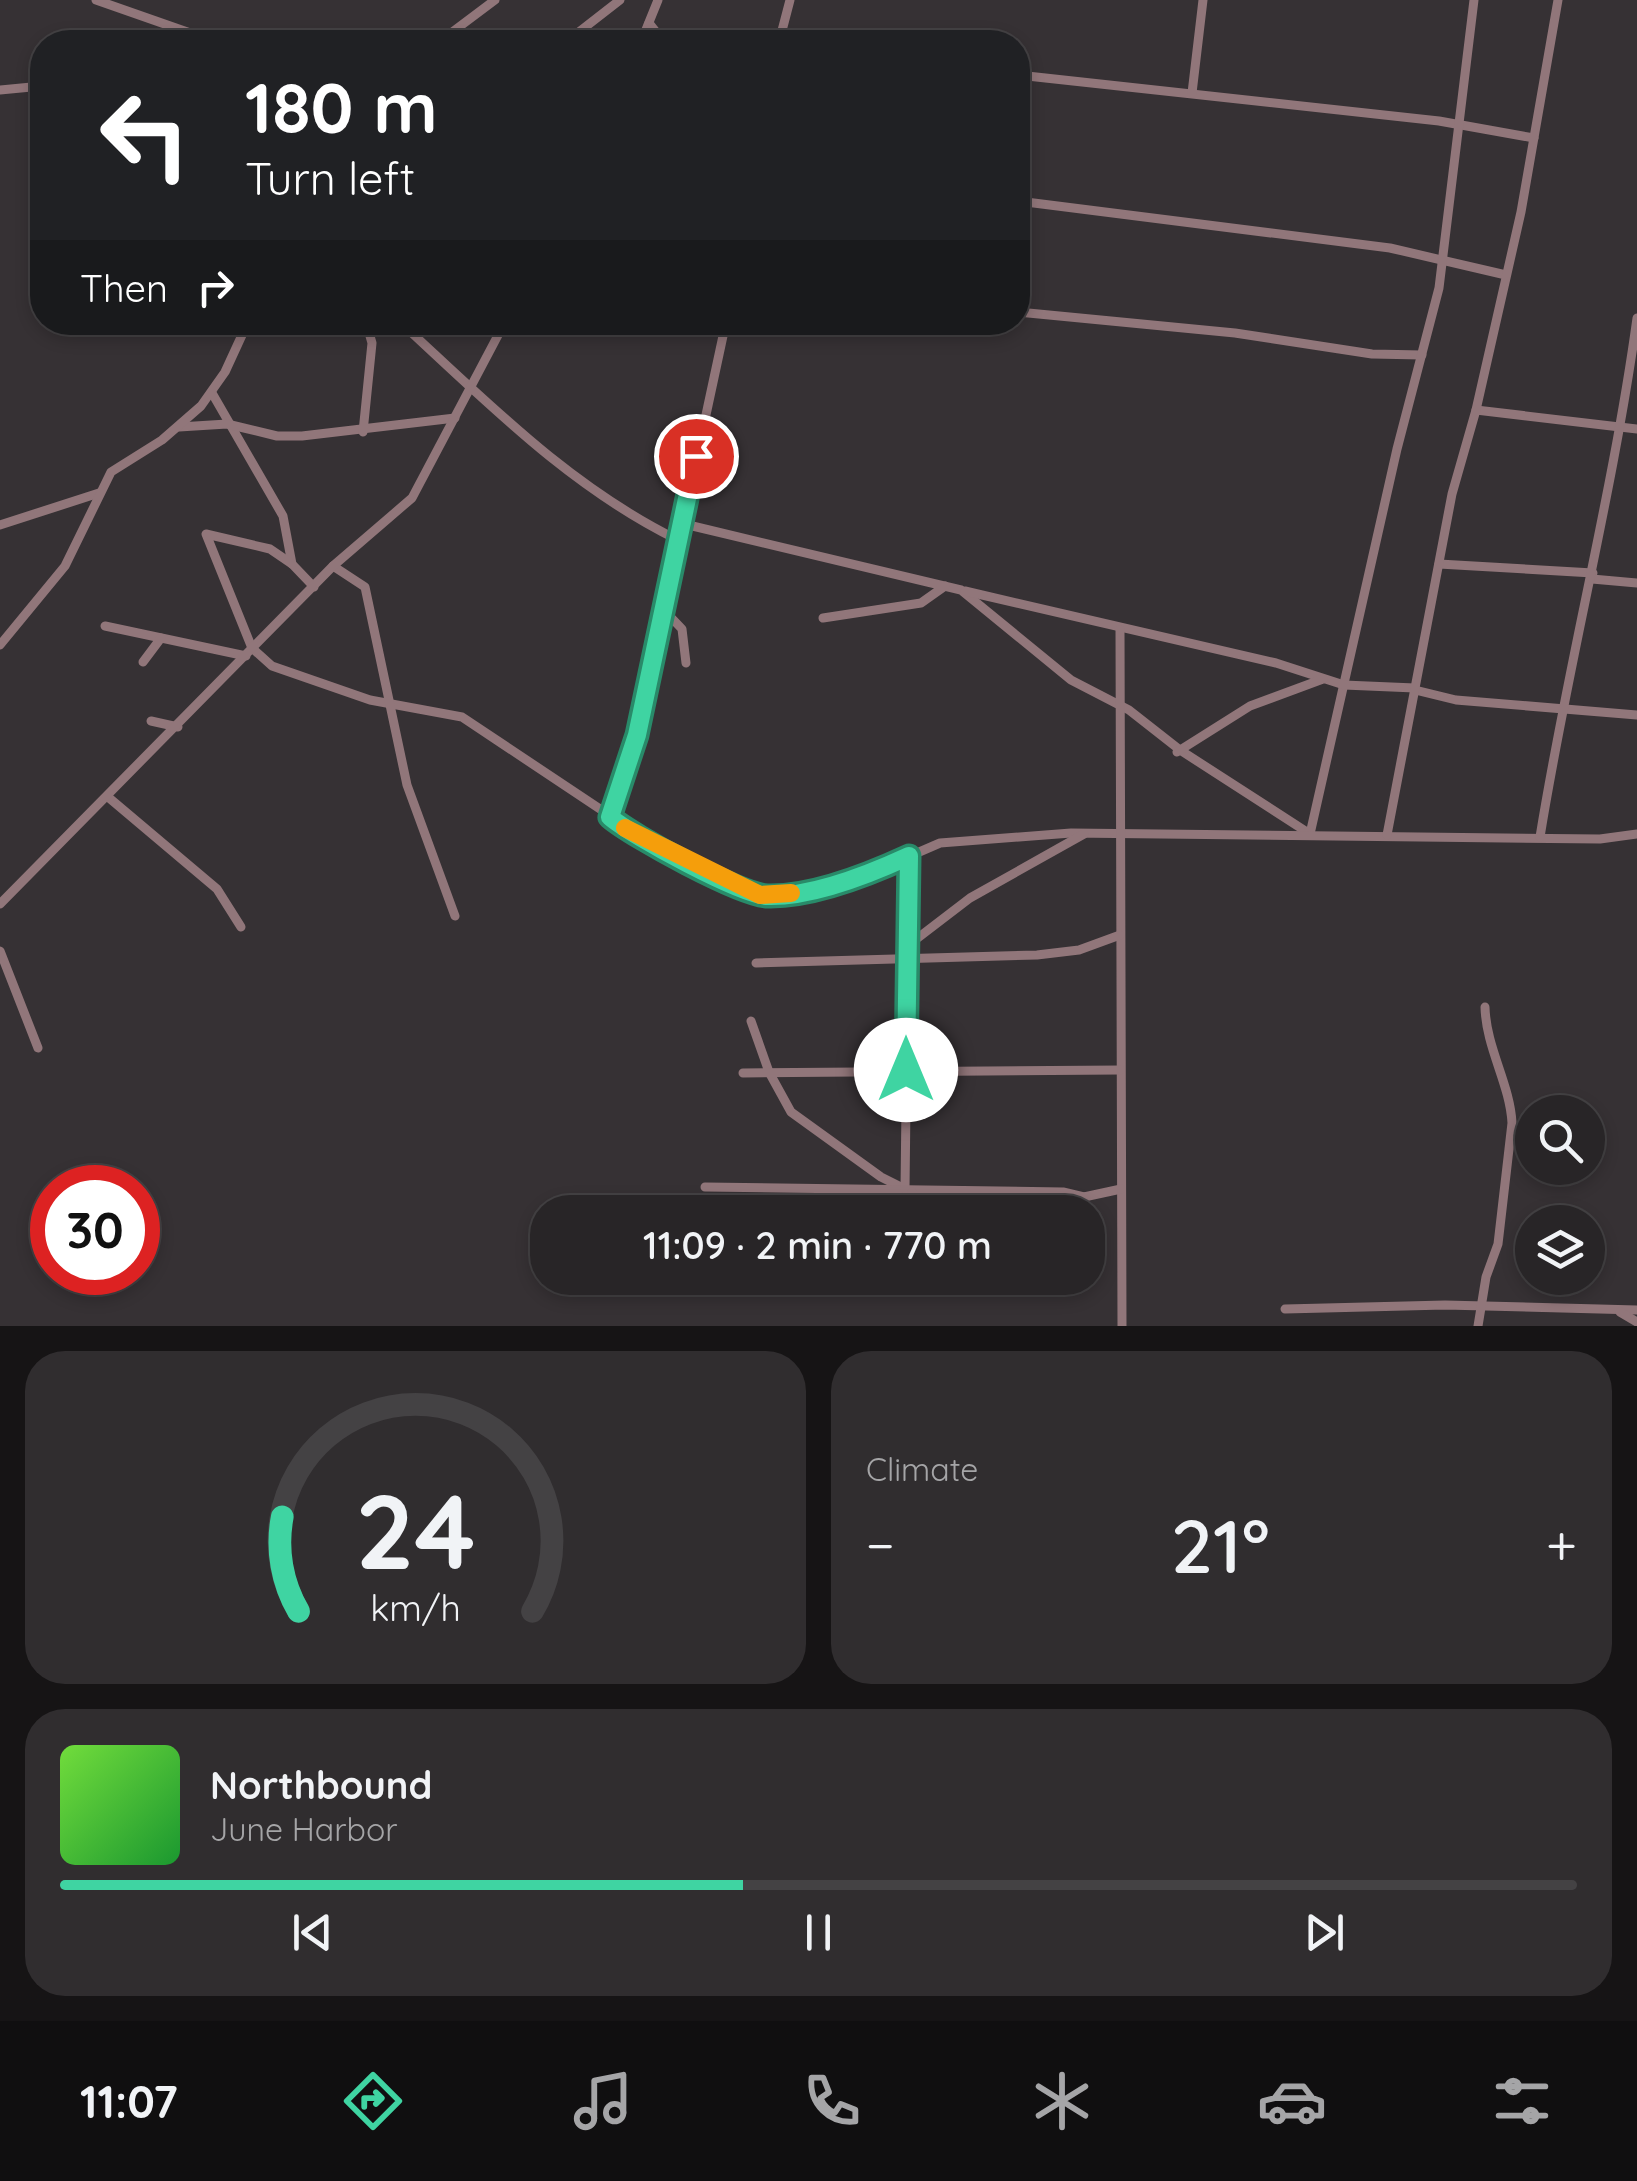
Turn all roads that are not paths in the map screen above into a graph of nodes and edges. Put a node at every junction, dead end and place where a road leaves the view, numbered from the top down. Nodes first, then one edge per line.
1 (96, 0) edge
2 (496, 0) edge
3 (620, 0) edge
4 (658, 0) edge
5 (790, 0) edge
6 (1203, 0) edge
7 (1474, 0) edge
8 (1558, 0) edge
9 (649, 23) junction
10 (182, 30) edge
11 (455, 30) edge
12 (581, 30) edge
13 (646, 30) edge
14 (655, 30) edge
15 (782, 30) edge
16 (1030, 76) edge
17 (30, 87) edge
18 (0, 90) edge
19 (1192, 92) junction
20 (1458, 125) junction
21 (1534, 138) junction
22 (1030, 203) edge
23 (1442, 259) junction
24 (1506, 274) junction
25 (1030, 313) edge
26 (1637, 318) edge
27 (241, 335) edge
28 (370, 335) edge
29 (413, 335) edge
30 (498, 335) edge
31 (723, 335) edge
32 (1422, 355) junction
33 (470, 390) junction
34 (212, 393) junction
35 (1476, 410) junction
36 (455, 418) junction
37 (227, 424) junction
38 (1622, 426) junction
39 (179, 427) junction
40 (1637, 429) edge
41 (363, 432) junction
42 (98, 493) junction
43 (680, 523) junction
44 (0, 525) edge
45 (678, 540) junction
46 (292, 564) junction
47 (1439, 564) junction
48 (333, 566) junction
49 (1593, 576) junction
50 (1637, 582) edge
51 (945, 586) junction
52 (314, 587) junction
53 (961, 590) junction
54 (663, 609) junction
55 (822, 618) dead end
56 (105, 626) dead end
57 (1120, 630) junction
58 (160, 638) junction
59 (0, 645) edge
60 (249, 652) junction
61 (144, 662) dead end
62 (686, 663) dead end
63 (1326, 678) junction
64 (1344, 685) junction
65 (1415, 689) junction
66 (390, 706) junction
67 (1121, 706) junction
68 (1564, 708) junction
69 (1637, 715) edge
70 (151, 721) dead end
71 (178, 728) junction
72 (1177, 752) junction
73 (108, 797) junction
74 (610, 817) junction
75 (1086, 833) junction
76 (1120, 834) junction
77 (1310, 834) junction
78 (1637, 834) edge
79 (1387, 835) junction
80 (1540, 837) junction
81 (909, 856) junction
82 (0, 904) edge
83 (455, 916) dead end
84 (241, 927) dead end
85 (1120, 935) junction
86 (0, 951) edge
87 (906, 953) junction
88 (756, 964) dead end
89 (1485, 1007) dead end
90 (752, 1021) dead end
91 (38, 1048) dead end
92 (906, 1070) junction
93 (1120, 1070) junction
94 (769, 1072) junction
95 (743, 1073) dead end
96 (705, 1187) dead end
97 (908, 1190) junction
98 (1121, 1190) junction
99 (909, 1195) edge
100 (918, 1195) edge
101 (1479, 1307) junction
102 (1285, 1309) dead end
103 (1618, 1310) junction
104 (1637, 1310) edge
105 (1637, 1322) edge
106 (1122, 1326) edge
107 (1478, 1326) edge

1 - 10 street
2 - 11 street
3 - 12 street
4 - 9 street
5 - 15 street
6 - 19 street
7 - 20 street
8 - 21 street
9 - 13 street
9 - 14 street
16 - 19 street
17 - 18 street
19 - 20 street
20 - 21 street
20 - 23 street
21 - 24 street
22 - 23 street
23 - 24 street
23 - 32 street
24 - 35 street
25 - 32 street
26 - 38 street
27 - 34 street
28 - 41 street
29 - 33 street
30 - 33 street
31 - 43 street
32 - 64 street
33 - 36 street
33 - 45 street
34 - 37 street
34 - 39 street
35 - 38 street
35 - 47 street
36 - 41 street
36 - 48 street
37 - 39 street
37 - 41 street
37 - 46 street
38 - 40 street
38 - 49 street
39 - 42 street
42 - 44 street
42 - 59 street
43 - 45 street
43 - 51 street
45 - 54 street
46 - 52 street
46 - 60 street
47 - 49 street
47 - 65 street
48 - 52 street
48 - 66 street
49 - 50 street
49 - 68 street
51 - 53 street
51 - 55 street
52 - 60 street
53 - 57 street
53 - 67 street
54 - 62 street
54 - 74 street
56 - 58 street
57 - 63 street
57 - 67 street
58 - 60 street
58 - 61 street
60 - 66 street
60 - 71 street
63 - 64 street
63 - 72 street
64 - 65 street
64 - 77 street
65 - 68 street
65 - 79 street
66 - 74 street
66 - 83 street
67 - 72 street
67 - 76 street
68 - 69 street
68 - 80 street
70 - 71 street
71 - 73 street
72 - 77 street
73 - 82 street
73 - 84 street
74 - 81 street
75 - 76 street
75 - 81 street
75 - 87 street
76 - 77 street
76 - 85 street
77 - 79 street
78 - 80 street
79 - 80 street
81 - 87 street
85 - 87 street
85 - 93 street
86 - 91 street
87 - 88 street
87 - 92 street
89 - 101 street
90 - 94 street
92 - 93 street
92 - 94 street
92 - 97 street
93 - 98 street
94 - 95 street
94 - 97 street
96 - 97 street
97 - 98 street
97 - 99 street
97 - 100 street
98 - 106 street
101 - 102 street
101 - 103 street
101 - 107 street
103 - 104 street
103 - 105 street

